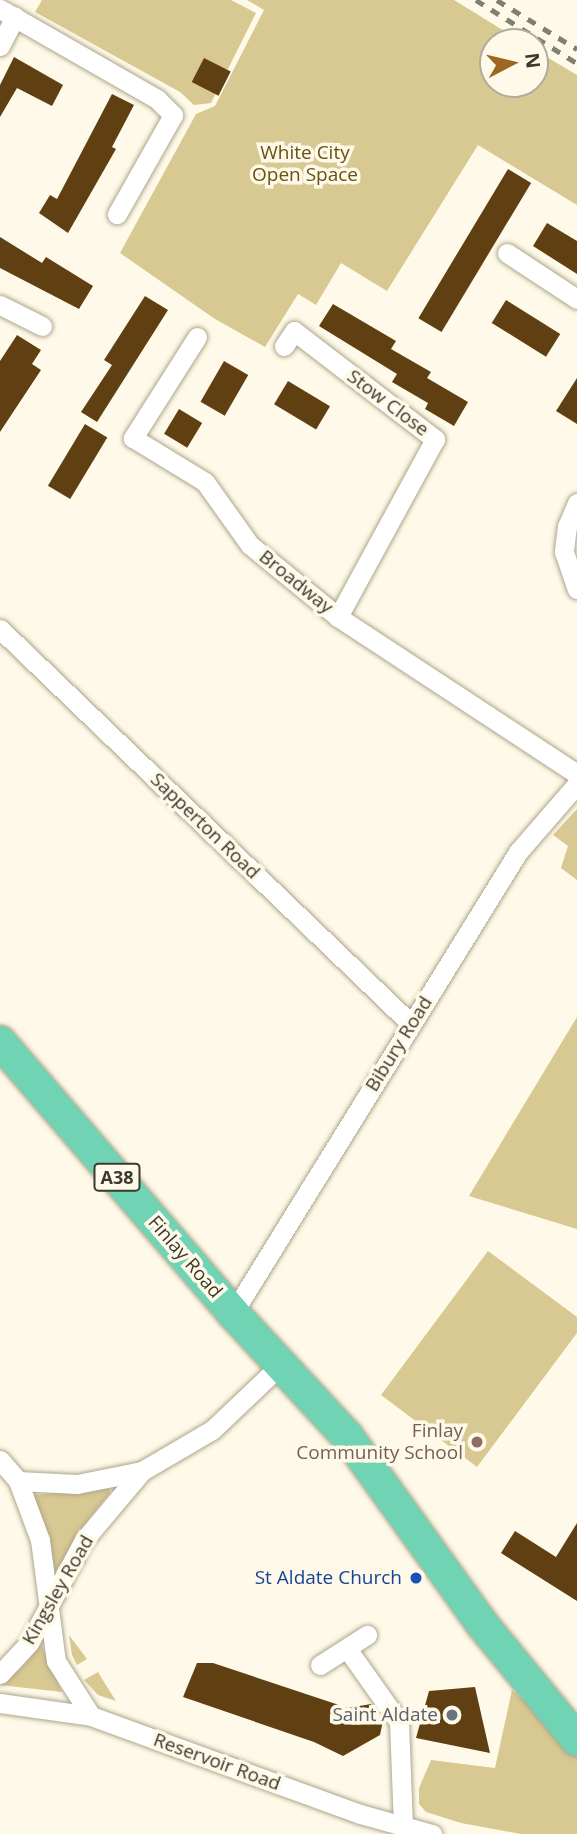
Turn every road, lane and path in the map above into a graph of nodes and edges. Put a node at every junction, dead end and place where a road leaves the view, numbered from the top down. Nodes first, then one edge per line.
1 (8, 13) edge
2 (0, 46) edge
3 (117, 214) dead end
4 (507, 253) dead end
5 (577, 299) edge
6 (2, 312) edge
7 (42, 327) dead end
8 (197, 337) dead end
9 (284, 346) dead end
10 (577, 503) edge
11 (577, 589) edge
12 (338, 617) junction
13 (0, 629) edge
14 (577, 774) edge
15 (577, 784) edge
16 (411, 1024) junction
17 (0, 1042) edge
18 (233, 1312) junction
19 (273, 1372) junction
20 (360, 1456) junction
21 (0, 1460) edge
22 (142, 1471) junction
23 (18, 1481) junction
24 (49, 1609) junction
25 (367, 1635) dead end
26 (348, 1650) junction
27 (320, 1665) dead end
28 (0, 1674) edge
29 (0, 1703) edge
30 (550, 1704) junction
31 (91, 1716) junction
32 (577, 1724) edge
33 (577, 1740) edge
34 (403, 1826) junction
35 (432, 1834) edge

1 - 2 street
1 - 3 street
4 - 5 street
6 - 7 street
8 - 12 street, Broadway
9 - 12 street, Stow Close
10 - 11 street
12 - 14 street, Broadway
13 - 16 street, Sapperton Road
15 - 16 street, Bibury Road
16 - 18 street, Bibury Road
17 - 18 highway, Finlay Road / A38
18 - 19 highway, A38
18 - 20 highway, A38
19 - 20 highway, A38
19 - 22 street, Kingsley Road
20 - 30 highway, A38
21 - 23 street
22 - 23 street
22 - 24 street, Kingsley Road
23 - 24 street
24 - 28 street, Kingsley Road
24 - 31 street
25 - 26 street
26 - 27 street
26 - 34 street
29 - 31 street, Reservoir Road
30 - 32 highway, A38
30 - 33 highway, A38
31 - 34 street, Reservoir Road
34 - 35 street, Reservoir Road

